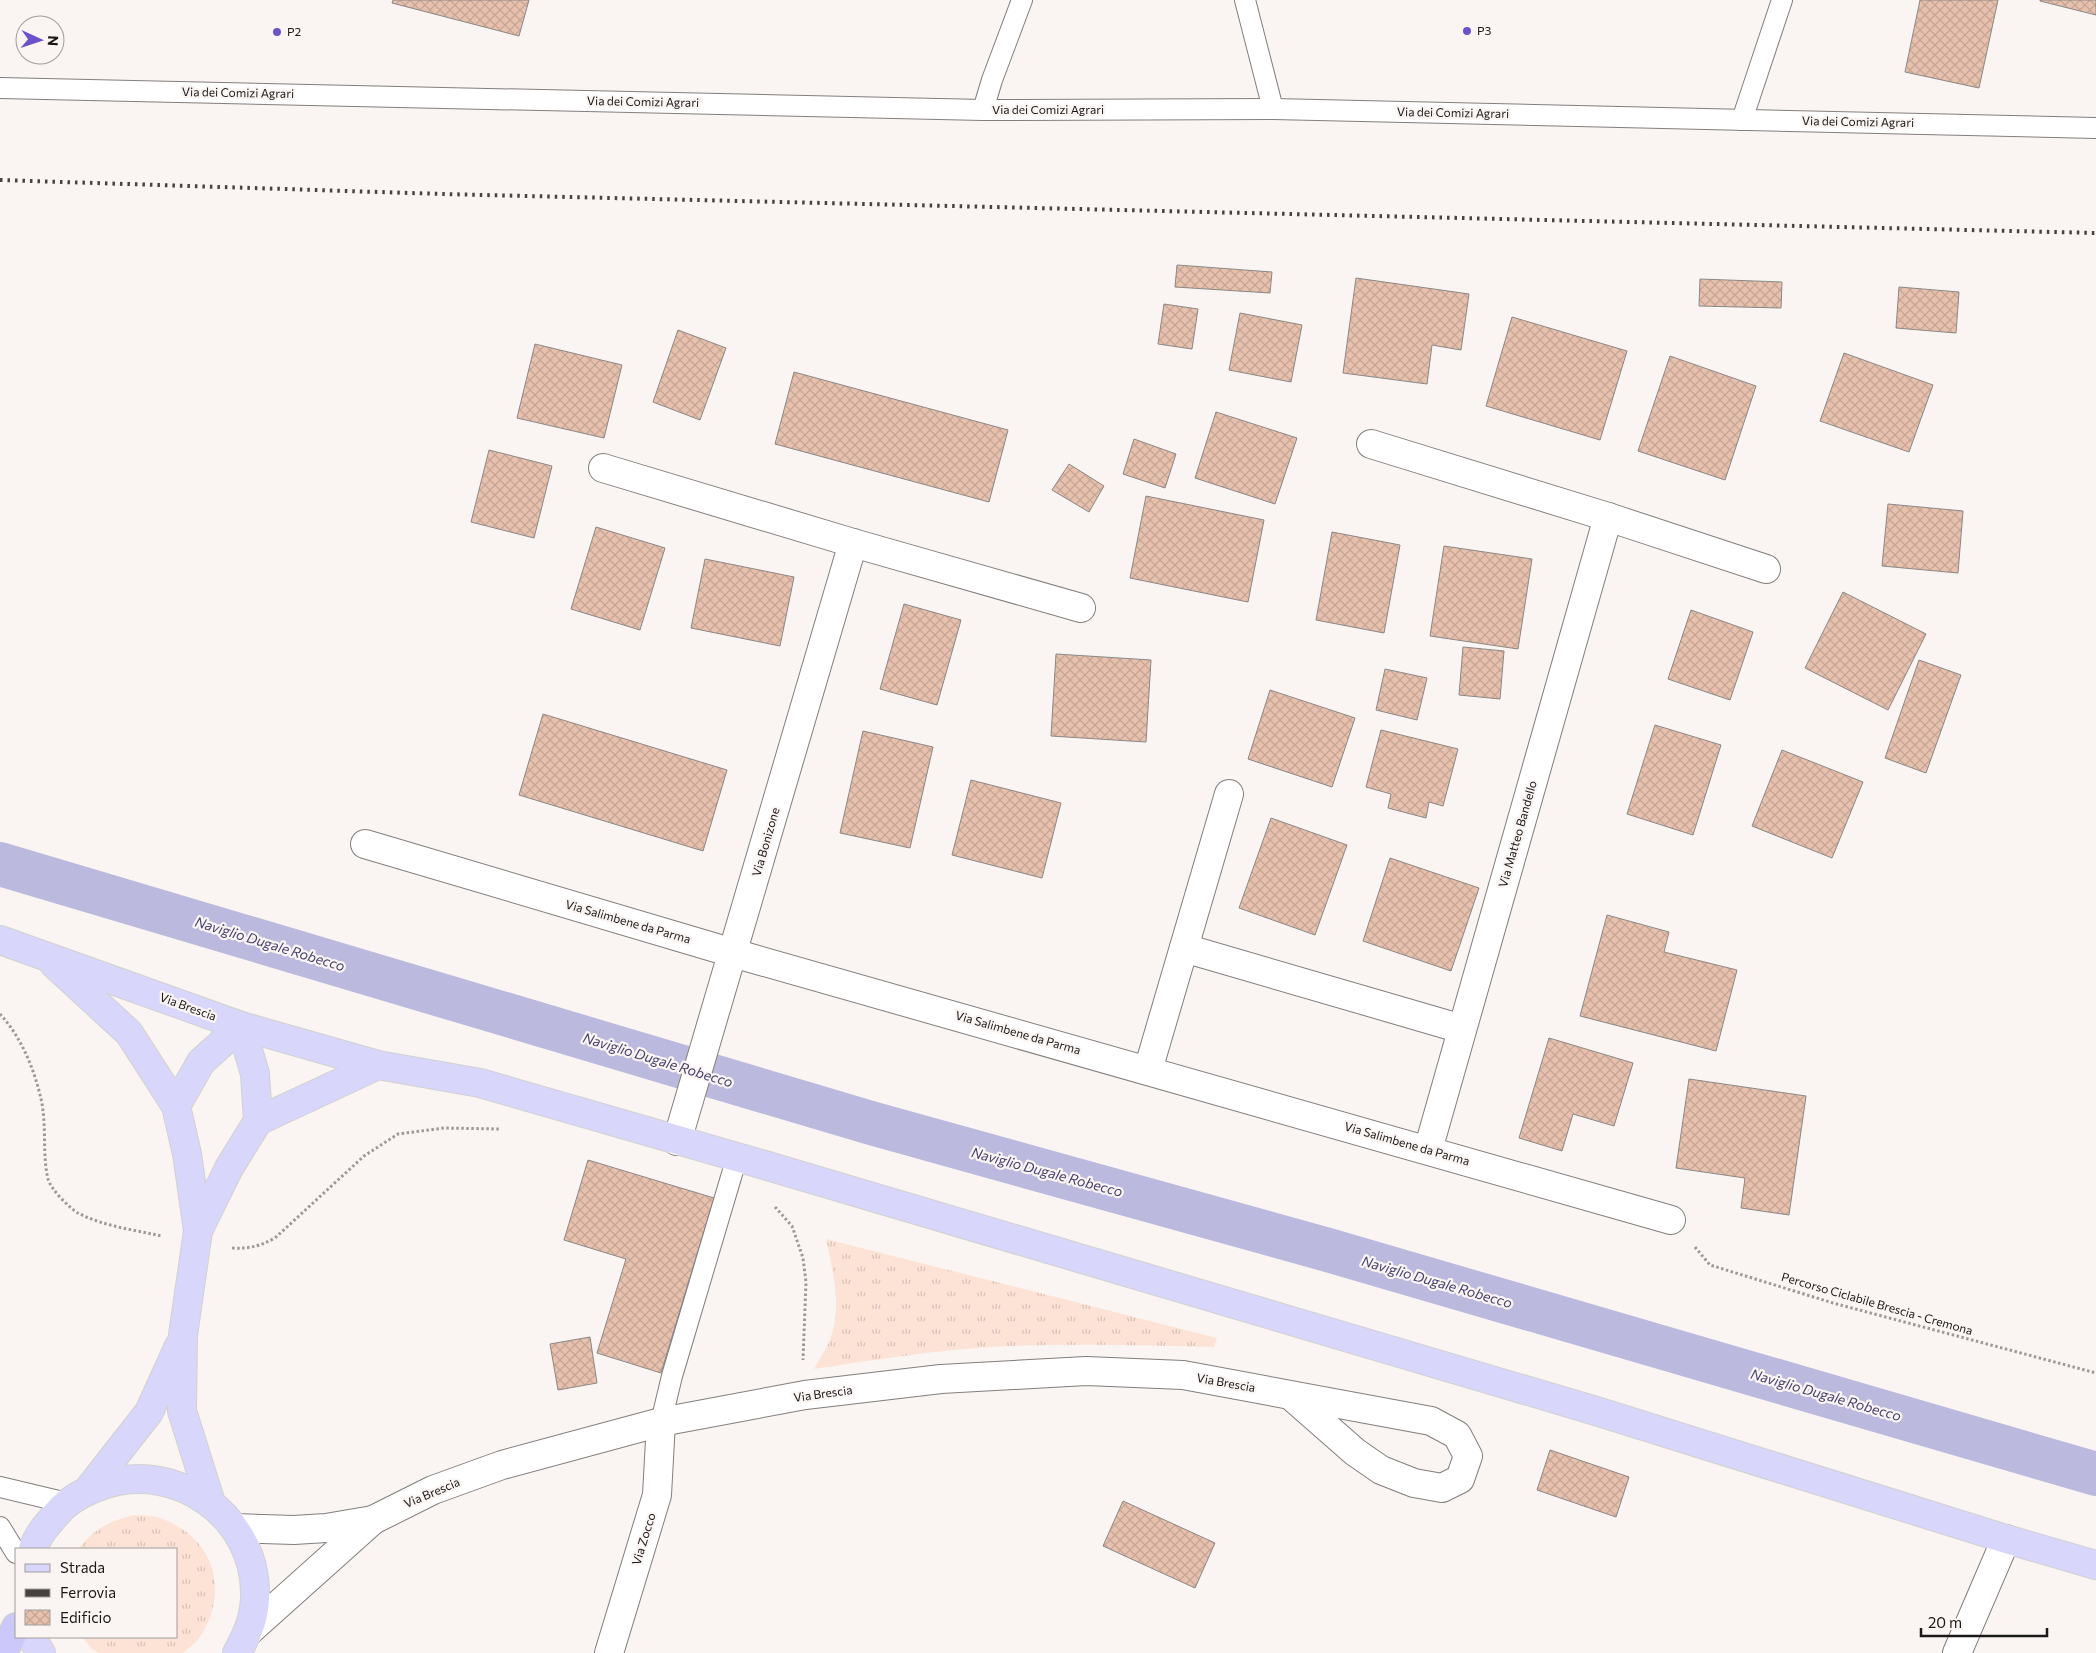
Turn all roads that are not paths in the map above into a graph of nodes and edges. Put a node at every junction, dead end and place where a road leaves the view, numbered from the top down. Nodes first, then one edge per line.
1 (1022, 0) edge
2 (1245, 0) edge
3 (1782, 0) edge
4 (0, 88) edge
5 (1273, 109) junction
6 (983, 110) junction
7 (1742, 120) junction
8 (2096, 128) edge
9 (1371, 444) dead end
10 (603, 468) dead end
11 (1608, 517) junction
12 (854, 543) junction
13 (1766, 569) dead end
14 (1081, 608) dead end
15 (1229, 794) dead end
16 (365, 844) dead end
17 (0, 940) edge
18 (1184, 948) junction
19 (733, 953) junction
20 (44, 954) junction
21 (241, 1026) junction
22 (1462, 1029) junction
23 (378, 1065) junction
24 (1148, 1070) junction
25 (176, 1106) junction
26 (258, 1121) junction
27 (677, 1141) junction
28 (1428, 1150) junction
29 (736, 1157) junction
30 (1671, 1220) road end
31 (198, 1231) junction
32 (184, 1335) junction
33 (1290, 1395) junction
34 (661, 1422) junction
35 (0, 1487) edge
36 (78, 1496) junction
37 (211, 1503) junction
38 (373, 1520) junction
39 (0, 1527) edge
40 (235, 1528) junction
41 (2006, 1539) junction
42 (34, 1548) edge
43 (15, 1551) edge
44 (2096, 1565) edge
45 (15, 1629) edge
46 (33, 1638) edge
47 (243, 1642) edge
48 (3, 1653) edge
49 (41, 1653) edge
50 (609, 1653) edge
51 (1957, 1653) edge

1 - 6 lane
2 - 5 lane
3 - 7 lane
4 - 6 lane, Via dei Comizi Agrari
5 - 6 lane, Via dei Comizi Agrari
5 - 7 lane, Via dei Comizi Agrari
7 - 8 lane, Via dei Comizi Agrari
9 - 11 street
10 - 12 street
11 - 13 street
11 - 22 street, Via Matteo Bandello
12 - 14 street
12 - 19 street, Via Bonizone
15 - 18 street
16 - 19 street, Via Salimbene da Parma
17 - 20 main road, Via Brescia
18 - 22 street
18 - 24 street
19 - 24 street, Via Salimbene da Parma
19 - 27 street, Via Bonizone
20 - 21 main road, Via Brescia
20 - 25 main road
21 - 23 main road, Via Brescia
21 - 25 main road
21 - 26 main road
22 - 28 street, Via Matteo Bandello
23 - 26 main road
23 - 27 main road, Via Brescia
24 - 28 street, Via Salimbene da Parma
25 - 31 main road
26 - 31 main road
27 - 29 main road, Via Brescia
28 - 30 street, Via Salimbene da Parma
29 - 34 lane
29 - 41 main road, Via Brescia
31 - 32 main road
32 - 36 main road
32 - 37 main road
33 - 33 street, Via Brescia
33 - 34 street, Via Brescia
34 - 38 street, Via Brescia
34 - 50 street, Via Zocco
35 - 36 lane
36 - 37 main road
36 - 42 main road
37 - 40 main road
38 - 40 street, Via Brescia
38 - 47 street, Via Brescia
39 - 43 lane
40 - 47 main road
41 - 44 main road, Via Brescia
41 - 51 street
45 - 48 highway
46 - 49 main road

